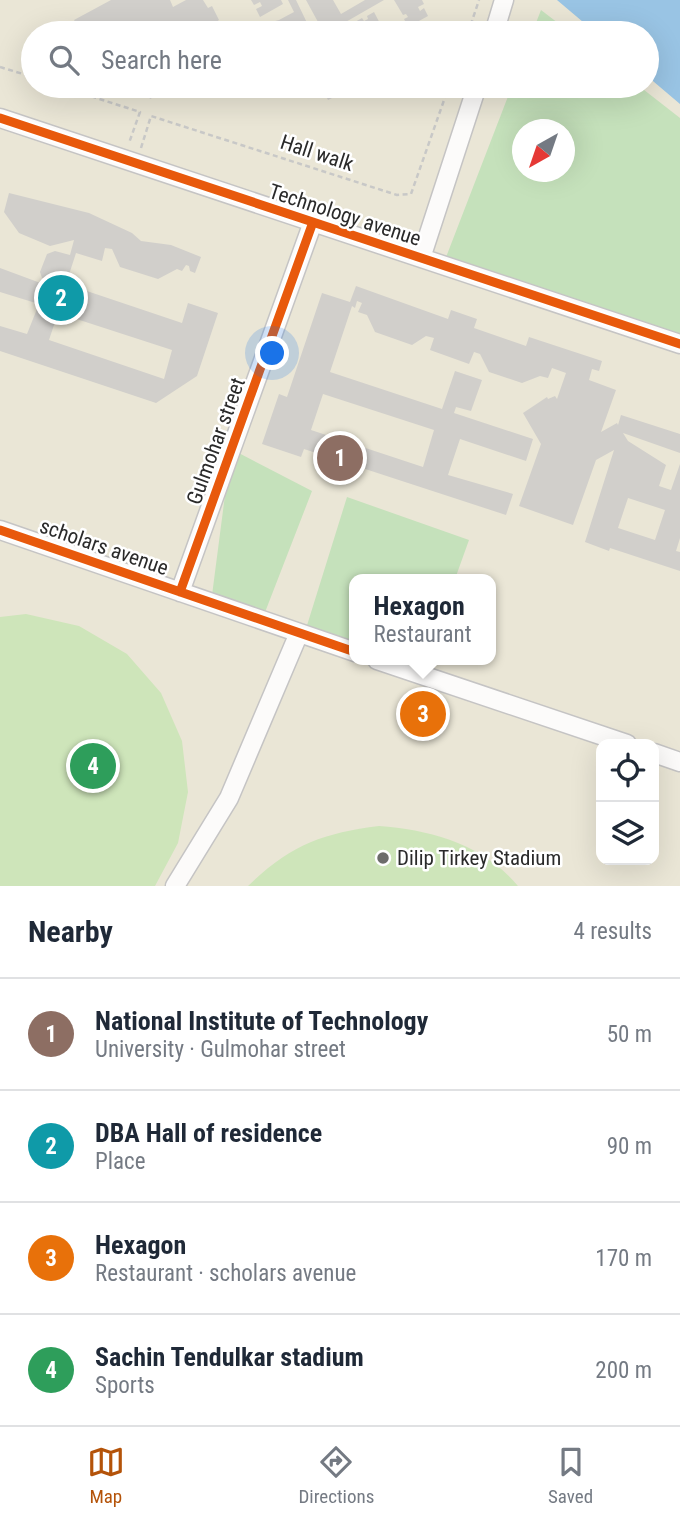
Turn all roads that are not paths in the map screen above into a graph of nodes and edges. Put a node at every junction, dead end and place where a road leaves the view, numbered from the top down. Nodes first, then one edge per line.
1 (504, 0) edge
2 (498, 21) edge
3 (473, 98) edge
4 (0, 118) edge
5 (313, 222) junction
6 (421, 258) junction
7 (680, 344) edge
8 (0, 530) edge
9 (180, 592) junction
10 (299, 633) junction
11 (349, 650) edge
12 (392, 665) edge
13 (613, 739) edge
14 (659, 755) edge
15 (680, 762) edge
16 (175, 886) edge

1 - 2 street
3 - 6 street
4 - 5 street, Technology avenue
5 - 6 street, Technology avenue
5 - 9 street, Gulmohar street
6 - 7 street, Technology avenue
8 - 9 street, scholars avenue
9 - 10 street, scholars avenue
10 - 11 street, scholars avenue
10 - 16 street
12 - 13 street
14 - 15 street

